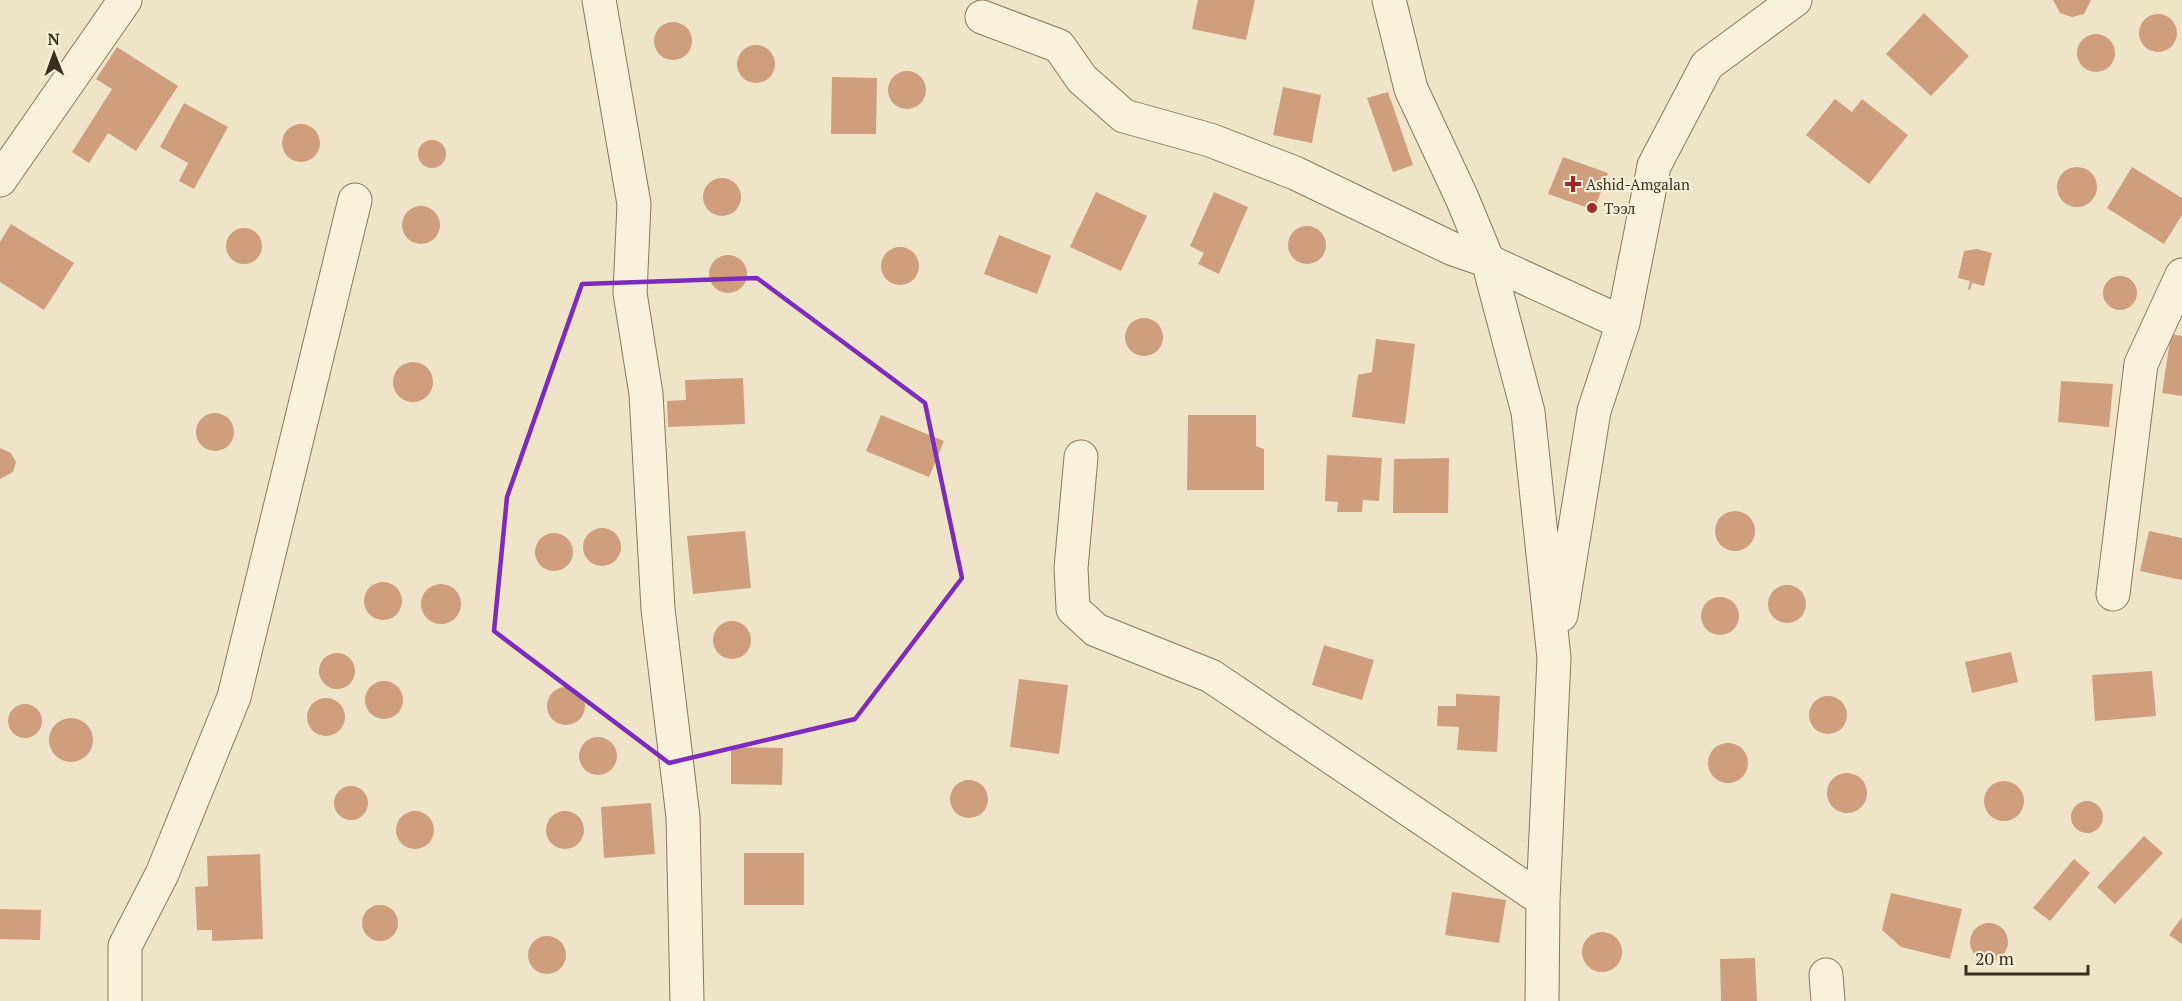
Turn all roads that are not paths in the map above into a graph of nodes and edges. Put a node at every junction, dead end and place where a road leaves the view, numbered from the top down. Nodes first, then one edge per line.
1 (125, 0) edge
2 (599, 0) edge
3 (1389, 0) edge
4 (1795, 0) edge
5 (982, 17) dead end
6 (0, 180) edge
7 (355, 201) dead end
8 (1488, 261) junction
9 (2182, 275) edge
10 (1623, 323) junction
11 (1081, 457) dead end
12 (2113, 594) dead end
13 (1554, 658) junction
14 (1543, 900) junction
15 (125, 1001) edge
16 (687, 1001) edge
17 (1542, 1001) edge

1 - 6 street
2 - 16 street
3 - 8 street
4 - 10 street
5 - 8 street
7 - 15 street
8 - 10 street
8 - 13 street
9 - 12 street
10 - 13 street
11 - 14 street
13 - 14 street
14 - 17 street

